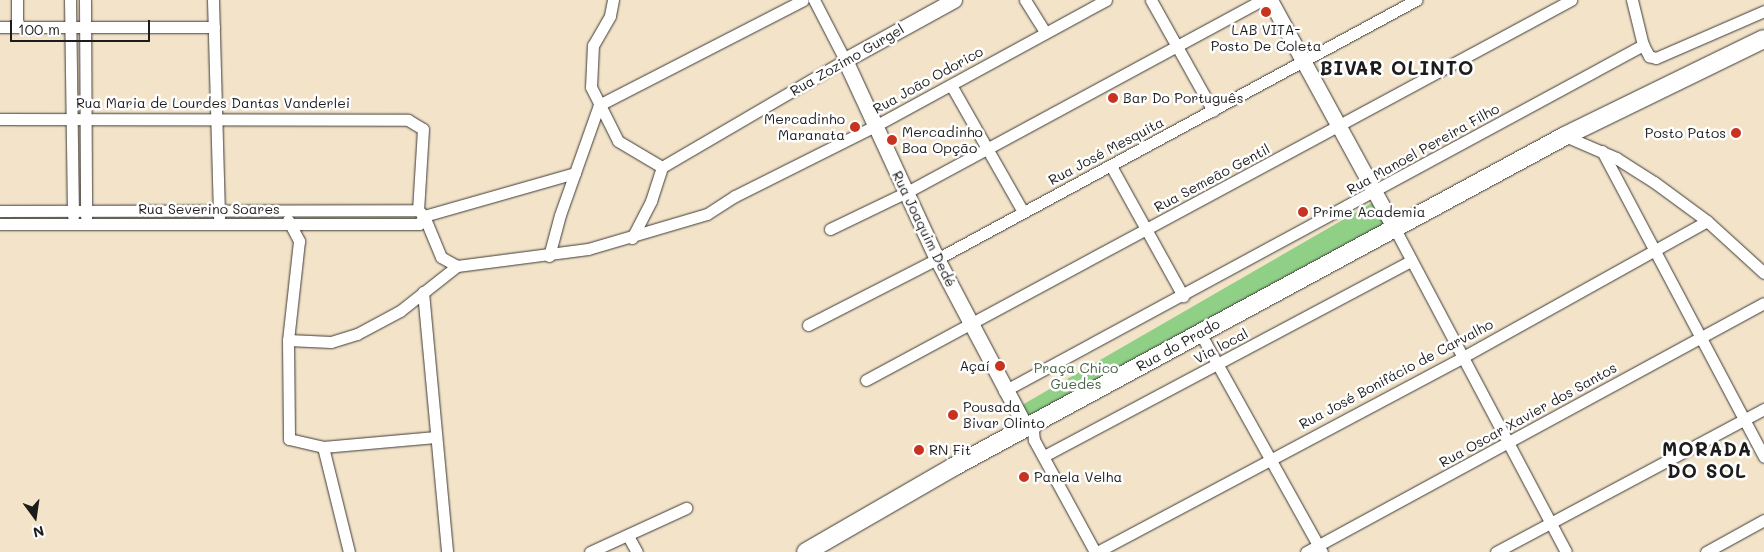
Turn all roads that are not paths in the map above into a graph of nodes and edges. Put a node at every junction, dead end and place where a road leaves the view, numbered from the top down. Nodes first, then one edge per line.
1 (17, 0) edge
2 (70, 0) edge
3 (84, 0) edge
4 (213, 0) edge
5 (616, 0) edge
6 (803, 0) edge
7 (814, 0) edge
8 (954, 0) edge
9 (1026, 0) edge
10 (1106, 0) edge
11 (1150, 0) edge
12 (1262, 0) edge
13 (1270, 0) edge
14 (1416, 0) edge
15 (1571, 0) edge
16 (1632, 0) edge
17 (1764, 11) edge
18 (70, 26) junction
19 (84, 26) junction
20 (0, 27) edge
21 (17, 27) junction
22 (214, 27) junction
23 (1045, 32) junction
24 (1764, 39) edge
25 (1643, 45) junction
26 (1178, 47) junction
27 (845, 60) junction
28 (1304, 62) junction
29 (951, 85) junction
30 (599, 105) junction
31 (1213, 112) junction
32 (71, 118) junction
33 (86, 118) junction
34 (216, 118) junction
35 (0, 119) edge
36 (875, 126) junction
37 (1338, 128) junction
38 (1566, 136) junction
39 (988, 149) junction
40 (1602, 151) junction
41 (662, 166) junction
42 (1111, 166) junction
43 (576, 173) junction
44 (907, 192) junction
45 (1375, 192) junction
46 (86, 209) junction
47 (0, 210) edge
48 (72, 210) junction
49 (219, 210) junction
50 (282, 210) junction
51 (1023, 212) junction
52 (420, 217) junction
53 (1707, 221) junction
54 (73, 223) junction
55 (87, 223) junction
56 (0, 224) edge
57 (291, 224) junction
58 (219, 225) junction
59 (830, 229) dead end
60 (1148, 229) junction
61 (1396, 229) junction
62 (632, 238) junction
63 (1653, 251) junction
64 (549, 256) junction
65 (938, 259) junction
66 (1411, 261) junction
67 (457, 266) junction
68 (1764, 273) edge
69 (423, 292) junction
70 (1184, 296) junction
71 (1764, 304) edge
72 (972, 324) junction
73 (808, 325) dead end
74 (1200, 333) junction
75 (1701, 338) junction
76 (288, 340) junction
77 (1463, 357) junction
78 (1218, 365) junction
79 (866, 380) dead end
80 (1004, 391) junction
81 (1764, 409) edge
82 (1743, 420) junction
83 (1028, 431) junction
84 (436, 437) junction
85 (1507, 445) junction
86 (322, 447) junction
87 (1044, 456) junction
88 (1272, 457) junction
89 (1764, 457) edge
90 (686, 508) dead end
91 (1764, 520) edge
92 (1550, 524) junction
93 (628, 536) junction
94 (1320, 549) edge
95 (349, 552) edge
96 (447, 552) edge
97 (590, 552) edge
98 (637, 552) edge
99 (806, 552) edge
100 (1096, 552) edge
101 (1306, 552) edge
102 (1496, 552) edge
103 (1566, 552) edge
104 (1706, 552) edge

1 - 21 street
2 - 18 street
3 - 19 street
4 - 22 street
5 - 30 street
6 - 30 street
7 - 27 street, Rua Joaquim Dedé
8 - 27 street, Rua Zozimo Gurgel
9 - 23 street
10 - 23 street, Rua João Odorico
11 - 26 street
12 - 26 street
13 - 28 street
14 - 28 street, Rua José Mesquita
15 - 37 street, Rua Semeão Gentil
16 - 25 street
17 - 25 street
18 - 19 street
18 - 21 street
18 - 32 street
19 - 22 street
19 - 33 street
20 - 21 street
22 - 34 street
23 - 29 street, Rua João Odorico
24 - 38 main road, Rua do Prado
25 - 45 street, Rua Manoel Pereira Filho
26 - 31 street
26 - 39 street
27 - 36 street, Rua Joaquim Dedé
27 - 41 street, Rua Zozimo Gurgel
28 - 31 street, Rua José Mesquita
28 - 37 street
29 - 36 street, Rua João Odorico
29 - 39 street
30 - 41 street
30 - 43 street
31 - 42 street, Rua José Mesquita
32 - 33 street, Rua Maria de Lourdes Dantas Vanderlei
32 - 35 street, Rua Maria de Lourdes Dantas Vanderlei
32 - 48 street
33 - 34 street, Rua Maria de Lourdes Dantas Vanderlei
33 - 46 street
34 - 49 street
34 - 52 street, Rua Maria de Lourdes Dantas Vanderlei
36 - 44 street, Rua Joaquim Dedé
36 - 62 street, Rua João Odorico
37 - 45 street
37 - 60 street, Rua Semeão Gentil
38 - 40 street
38 - 61 main road, Rua do Prado
39 - 44 street
39 - 51 street
40 - 53 street
40 - 63 street
41 - 62 street
42 - 51 street, Rua José Mesquita
42 - 60 street
43 - 52 street
43 - 64 street
44 - 59 street
44 - 65 street, Rua Joaquim Dedé
45 - 61 street
45 - 70 street, Rua Manoel Pereira Filho
46 - 48 street, Rua Severino Soares
46 - 49 street, Rua Severino Soares
46 - 55 street
47 - 48 street, Rua Severino Soares
48 - 54 street
49 - 50 street, Rua Severino Soares
49 - 58 street
50 - 52 street, Rua Severino Soares
50 - 57 street
51 - 65 street, Rua José Mesquita
52 - 57 street, Rua Severino Soares
52 - 67 street
53 - 63 street, Rua José Bonifácio de Carvalho
53 - 68 street
54 - 55 street, Rua Severino Soares
54 - 56 street, Rua Severino Soares
55 - 58 street, Rua Severino Soares
57 - 58 street, Rua Severino Soares
57 - 76 street
60 - 70 street
60 - 72 street, Rua Semeão Gentil
61 - 66 street
61 - 74 main road, Rua do Prado
62 - 64 street, Rua João Odorico
63 - 75 street
63 - 77 street, Rua José Bonifácio de Carvalho
64 - 67 street, Rua João Odorico
65 - 72 street, Rua Joaquim Dedé
65 - 73 street, Rua José Mesquita
66 - 77 street
66 - 78 street, Via local
67 - 69 street
69 - 76 street
69 - 84 street
70 - 80 street, Rua Manoel Pereira Filho
71 - 75 street, Rua Oscar Xavier dos Santos
72 - 79 street, Rua Semeão Gentil
72 - 80 street, Rua Joaquim Dedé
74 - 78 street
74 - 83 main road, Rua do Prado
75 - 82 street
75 - 85 street, Rua Oscar Xavier dos Santos
76 - 86 street
77 - 85 street
77 - 88 street, Rua José Bonifácio de Carvalho
78 - 87 street, Via local
78 - 88 street
80 - 83 street, Rua Joaquim Dedé
81 - 82 street
82 - 89 street
82 - 92 street
83 - 87 street
83 - 99 main road, Rua do Prado
84 - 86 street
84 - 96 street
85 - 92 street
85 - 94 street, Rua Oscar Xavier dos Santos
86 - 95 street
87 - 100 street
88 - 94 street
88 - 100 street, Rua José Bonifácio de Carvalho
90 - 93 street
91 - 104 street
92 - 102 street
92 - 103 street
93 - 97 street
93 - 98 street
94 - 101 street, Rua Oscar Xavier dos Santos

